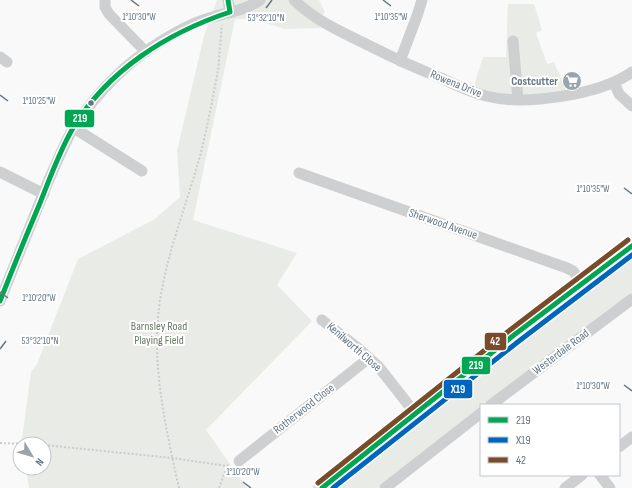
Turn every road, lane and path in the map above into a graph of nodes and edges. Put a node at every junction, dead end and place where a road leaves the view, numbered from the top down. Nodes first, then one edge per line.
1 (105, 0) edge
2 (228, 0) edge
3 (260, 0) edge
4 (294, 0) edge
5 (422, 0) edge
6 (226, 13) junction
7 (513, 41) dead end
8 (146, 52) junction
9 (400, 61) junction
10 (632, 72) edge
11 (614, 82) junction
12 (518, 100) junction
13 (632, 106) edge
14 (74, 128) junction
15 (142, 171) dead end
16 (0, 172) edge
17 (299, 174) dead end
18 (44, 194) junction
19 (632, 246) edge
20 (582, 283) junction
21 (632, 299) edge
22 (0, 301) edge
23 (322, 320) dead end
24 (369, 358) junction
25 (492, 404) edge
26 (415, 413) junction
27 (480, 414) edge
28 (632, 437) edge
29 (0, 443) edge
30 (12, 443) edge
31 (52, 446) edge
32 (620, 446) edge
33 (172, 458) junction
34 (239, 461) joint
35 (227, 466) junction
36 (581, 476) edge
37 (601, 476) edge
38 (179, 488) edge
39 (218, 488) edge
40 (322, 488) edge
41 (385, 488) edge
42 (565, 488) edge
43 (610, 488) edge

1 - 8 street
2 - 6 street
3 - 6 street
4 - 9 street, Rowena Drive
5 - 9 street
6 - 8 street
6 - 33 path
7 - 12 street
8 - 14 street
9 - 12 street, Rowena Drive
10 - 11 street, Rowena Drive
11 - 12 street, Rowena Drive
11 - 13 street
14 - 15 street
14 - 18 street
16 - 18 street
17 - 20 street, Sherwood Avenue
18 - 22 street
19 - 20 highway
20 - 26 highway
21 - 25 street, Westerdale Road
23 - 24 street, Kenilworth Close
24 - 26 street, Kenilworth Close
24 - 34 street, Rotherwood Close
26 - 40 highway
27 - 41 street
28 - 32 street
29 - 30 path
31 - 33 path
33 - 35 path
33 - 38 path
34 - 35 path
35 - 39 path
36 - 42 street
37 - 43 street

